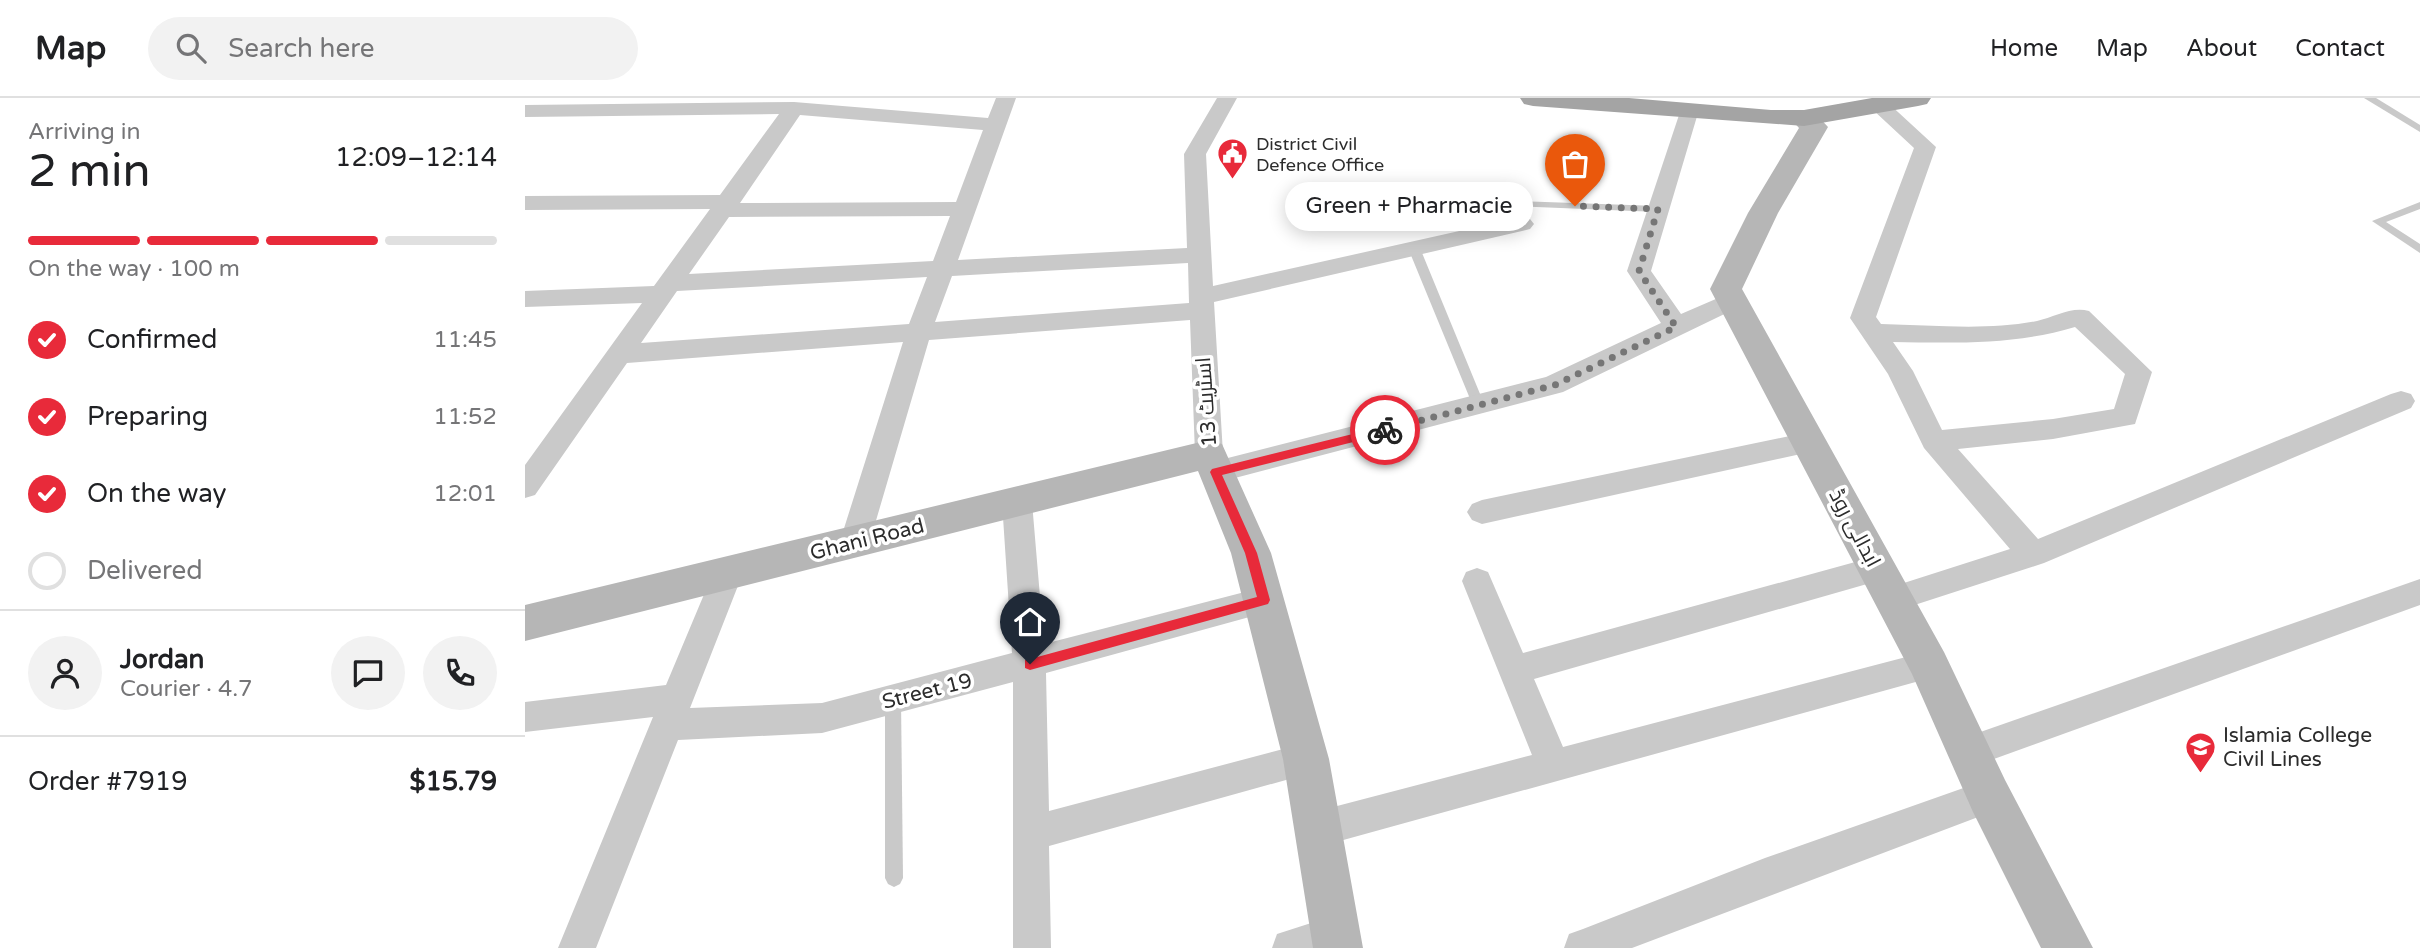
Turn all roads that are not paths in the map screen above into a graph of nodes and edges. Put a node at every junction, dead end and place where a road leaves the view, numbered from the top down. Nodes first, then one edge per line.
1 (1006, 98) edge
2 (1227, 98) edge
3 (1533, 98) edge
4 (1713, 98) edge
5 (1918, 98) edge
6 (2369, 98) edge
7 (1879, 105) junction
8 (794, 108) junction
9 (1804, 108) edge
10 (525, 111) edge
11 (1688, 113) junction
12 (993, 125) junction
13 (2420, 129) edge
14 (525, 203) edge
15 (2420, 205) edge
16 (726, 206) junction
17 (964, 209) junction
18 (1658, 209) junction
19 (1520, 214) joint
20 (1414, 248) junction
21 (2420, 249) edge
22 (1198, 255) junction
23 (942, 266) junction
24 (668, 289) junction
25 (525, 299) edge
26 (1732, 300) junction
27 (1200, 304) junction
28 (1676, 327) junction
29 (1874, 333) junction
30 (918, 334) junction
31 (621, 354) junction
32 (2401, 401) dead end
33 (1479, 406) junction
34 (1934, 441) junction
35 (1809, 443) junction
36 (1212, 463) junction
37 (529, 477) edge
38 (1017, 502) junction
39 (1482, 512) dead end
40 (855, 541) junction
41 (2033, 554) junction
42 (728, 573) junction
43 (1477, 580) dead end
44 (1885, 584) junction
45 (2420, 592) edge
46 (1263, 600) junction
47 (525, 623) edge
48 (1030, 664) junction
49 (1929, 665) junction
50 (1514, 670) junction
51 (893, 699) junction
52 (672, 712) junction
53 (525, 717) edge
54 (1969, 752) junction
55 (1306, 759) junction
56 (1553, 765) junction
57 (1989, 796) junction
58 (1318, 830) junction
59 (1031, 833) junction
60 (894, 878) dead end
61 (1337, 941) edge
62 (577, 948) edge
63 (1033, 948) edge
64 (1291, 948) edge
65 (1583, 948) edge
66 (2068, 948) edge

1 - 12 street
2 - 22 street, اسٹریٹ 13
3 - 11 main road
4 - 9 main road
5 - 7 main road
6 - 13 lane
7 - 9 main road
7 - 29 street
8 - 10 street
8 - 12 street
8 - 16 street
9 - 11 main road
9 - 26 street
11 - 18 street
12 - 17 street
14 - 16 street
15 - 21 lane
16 - 17 street
16 - 24 street
17 - 23 street
18 - 19 lane
18 - 28 street
19 - 20 street
20 - 27 street
20 - 33 lane
22 - 23 street
22 - 27 street, اسٹریٹ 13
23 - 24 street
23 - 30 street
24 - 25 street
24 - 31 street
26 - 28 street
26 - 35 street, ابدالی روڈ
27 - 30 street
27 - 36 street, اسٹریٹ 13
28 - 33 street
29 - 34 street
29 - 34 street
30 - 31 street
30 - 40 street
31 - 37 street
32 - 41 street
33 - 36 street
34 - 41 street
35 - 39 street
35 - 44 street, ابدالی روڈ
36 - 38 street, Ghani Road
36 - 46 street, اسٹریٹ 13
38 - 40 street, Ghani Road
38 - 48 street
40 - 42 street, Ghani Road
41 - 44 street
42 - 47 street, Ghani Road
42 - 52 street
43 - 50 street
44 - 49 street, ابدالی روڈ
44 - 50 street
45 - 54 street
46 - 48 street, Street 19
46 - 55 street, اسٹریٹ 13
48 - 51 street, Street 19
48 - 59 street
49 - 54 street, ابدالی روڈ
49 - 56 street
50 - 56 street
51 - 52 street, Street 19
51 - 60 lane
52 - 53 street, Street 19
52 - 62 street
54 - 57 street, ابدالی روڈ
55 - 58 street, اسٹریٹ 13
55 - 59 street
56 - 58 street
57 - 65 street
57 - 66 street, ابدالی روڈ
58 - 61 street, اسٹریٹ 13
59 - 63 street
61 - 64 street

